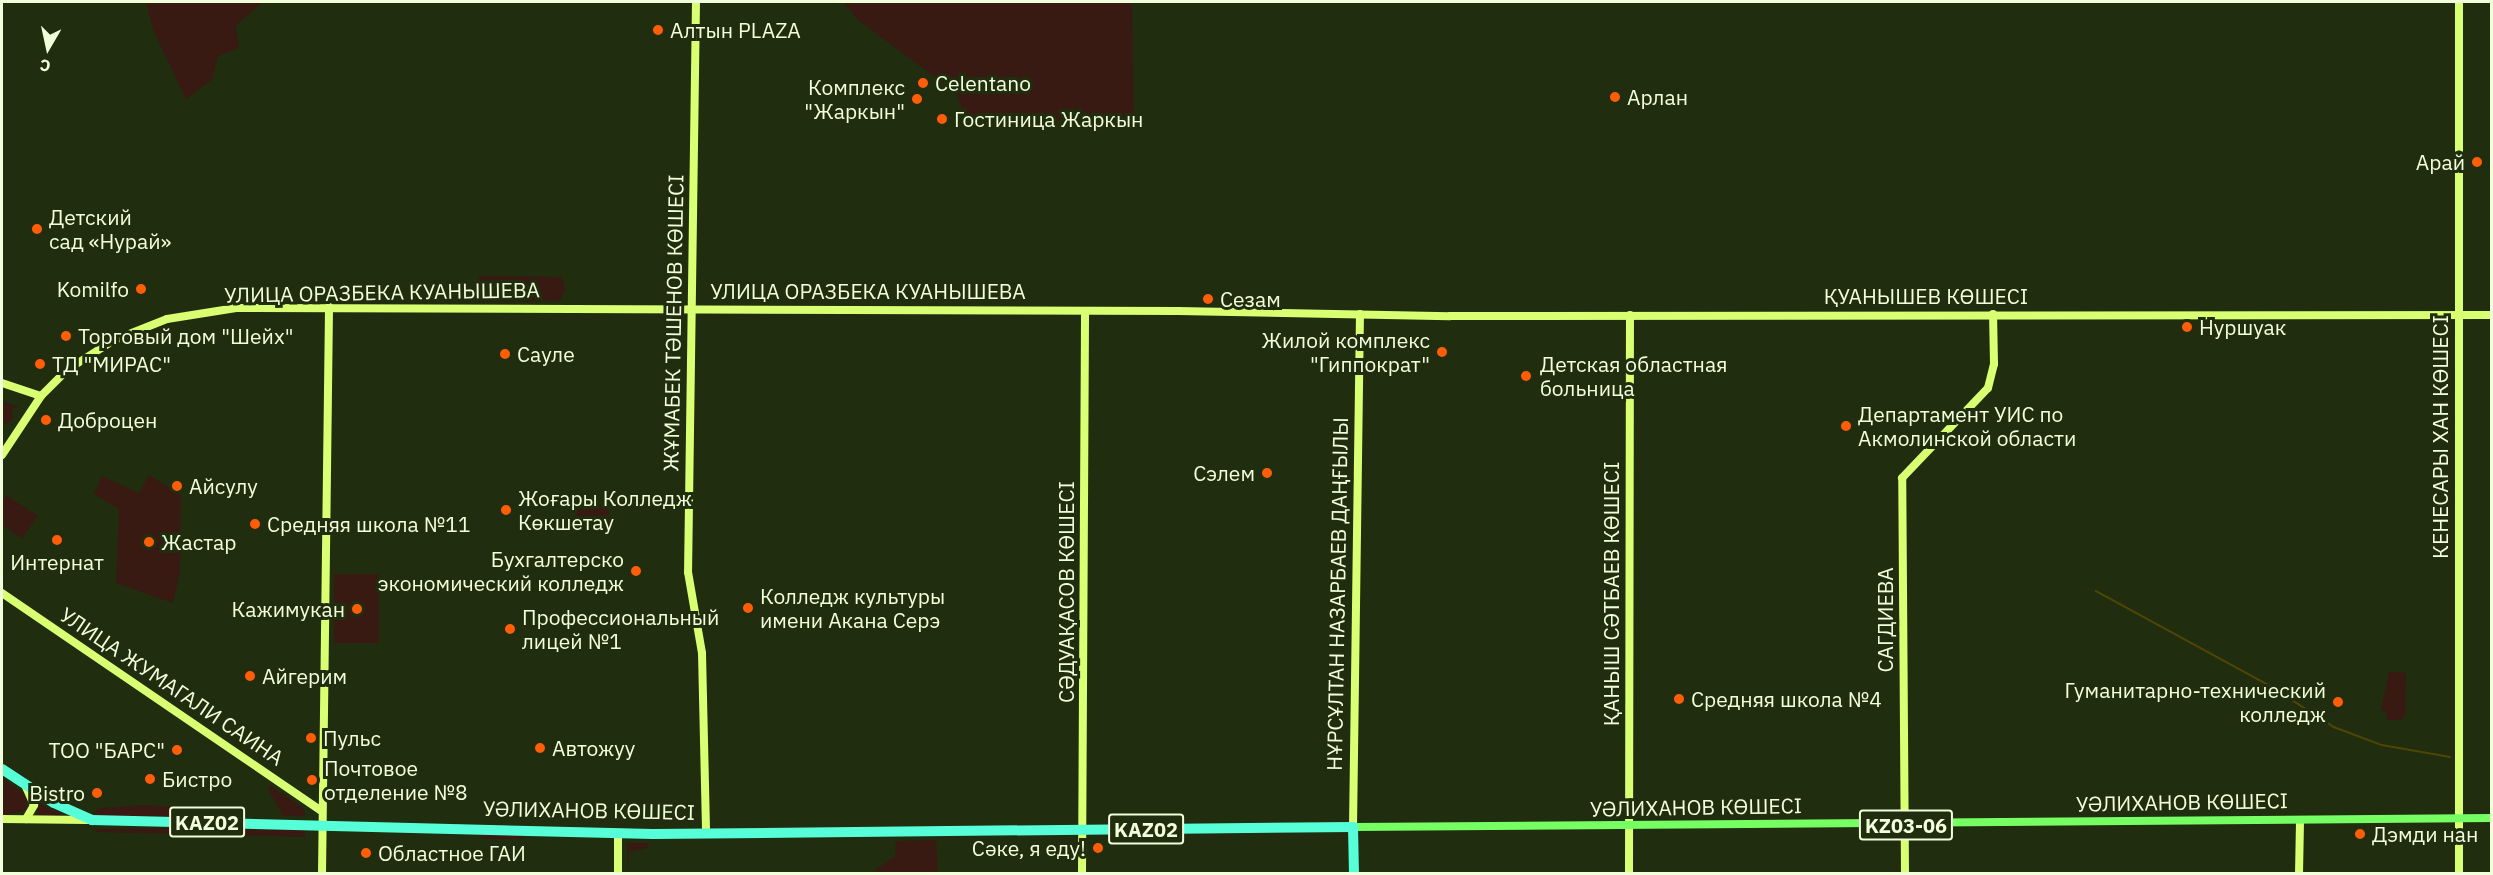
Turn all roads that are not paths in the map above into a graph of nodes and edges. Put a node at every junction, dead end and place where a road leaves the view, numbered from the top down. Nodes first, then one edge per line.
1 (696, 2) edge
2 (2459, 2) edge
3 (329, 308) junction
4 (692, 308) junction
5 (1085, 311) junction
6 (1360, 314) junction
7 (1994, 314) junction
8 (1630, 315) junction
9 (2458, 315) junction
10 (2492, 315) edge
11 (2, 383) edge
12 (41, 396) junction
13 (2, 455) edge
14 (2, 593) edge
15 (2, 769) edge
16 (25, 785) junction
17 (322, 811) junction
18 (2492, 818) edge
19 (2, 819) edge
20 (26, 819) junction
21 (2459, 819) junction
22 (92, 820) junction
23 (2300, 820) junction
24 (323, 823) junction
25 (1905, 825) junction
26 (1353, 827) junction
27 (706, 828) junction
28 (1629, 828) junction
29 (1083, 830) junction
30 (938, 831) junction
31 (618, 833) junction
32 (322, 873) edge
33 (618, 873) edge
34 (1082, 873) edge
35 (1354, 873) edge
36 (1629, 873) edge
37 (1905, 873) edge
38 (2299, 873) edge
39 (2459, 873) edge

1 - 4 street, ЖҰМАБЕК ТӘШЕНОВ КӨШЕСІ
2 - 9 street, КЕНЕСАРЫ ХАН КӨШЕСІ
3 - 4 street, УЛИЦА ОРАЗБЕКА КУАНЫШЕВА
3 - 12 street, УЛИЦА ОРАЗБЕКА КУАНЫШЕВА
3 - 17 street
4 - 5 street, УЛИЦА ОРАЗБЕКА КУАНЫШЕВА
4 - 27 street, ЖҰМАБЕК ТӘШЕНОВ КӨШЕСІ
5 - 6 street, УЛИЦА ОРАЗБЕКА КУАНЫШЕВА
5 - 29 street, СӘДУАҚАСОВ КӨШЕСІ
6 - 8 street, ҚУАНЫШЕВ КӨШЕСІ
6 - 26 street, НҰРСҰЛТАН НАЗАРБАЕВ ДАҢҒЫЛЫ
7 - 8 street, ҚУАНЫШЕВ КӨШЕСІ
7 - 9 street, ҚУАНЫШЕВ КӨШЕСІ
7 - 25 street, САГДИЕВА
8 - 28 street, ҚАНЫШ СӘТБАЕВ КӨШЕСІ
9 - 10 street, ҚУАНЫШЕВ КӨШЕСІ
9 - 21 street, КЕНЕСАРЫ ХАН КӨШЕСІ
11 - 12 street
12 - 13 street, УЛИЦА ОРАЗБЕКА КУАНЫШЕВА
14 - 17 street, УЛИЦА ЖУМАГАЛИ САИНА
15 - 16 highway, УӘЛИХАНОВ КӨШЕСІ / KАZ02
16 - 20 street
16 - 22 highway, УӘЛИХАНОВ КӨШЕСІ / KАZ02
17 - 24 street
18 - 21 main road, УӘЛИХАНОВ КӨШЕСІ / KZ03-06
19 - 20 street, УӘЛИХАНОВ КӨШЕСІ
20 - 22 street, УӘЛИХАНОВ КӨШЕСІ
21 - 23 main road, УӘЛИХАНОВ КӨШЕСІ / KZ03-06
21 - 39 street, КЕНЕСАРЫ ХАН КӨШЕСІ
22 - 24 highway, УӘЛИХАНОВ КӨШЕСІ / KАZ02
23 - 25 main road, УӘЛИХАНОВ КӨШЕСІ / KZ03-06
23 - 38 street
24 - 31 highway, УӘЛИХАНОВ КӨШЕСІ / KАZ02
24 - 32 street
25 - 28 main road, УӘЛИХАНОВ КӨШЕСІ / KZ03-06
25 - 37 street, САГДИЕВА
26 - 28 main road, УӘЛИХАНОВ КӨШЕСІ / KZ03-06
26 - 29 highway, УӘЛИХАНОВ КӨШЕСІ / KАZ02
26 - 35 highway, НҰРСҰЛТАН НАЗАРБАЕВ ДАҢҒЫЛЫ
27 - 30 highway, KАZ02
27 - 30 highway, УӘЛИХАНОВ КӨШЕСІ / KАZ02
27 - 31 highway, УӘЛИХАНОВ КӨШЕСІ / KАZ02
28 - 36 street, ҚАНЫШ СӘТБАЕВ КӨШЕСІ
29 - 30 highway, УӘЛИХАНОВ КӨШЕСІ / KАZ02
29 - 34 street, СӘДУАҚАСОВ КӨШЕСІ
31 - 33 street

